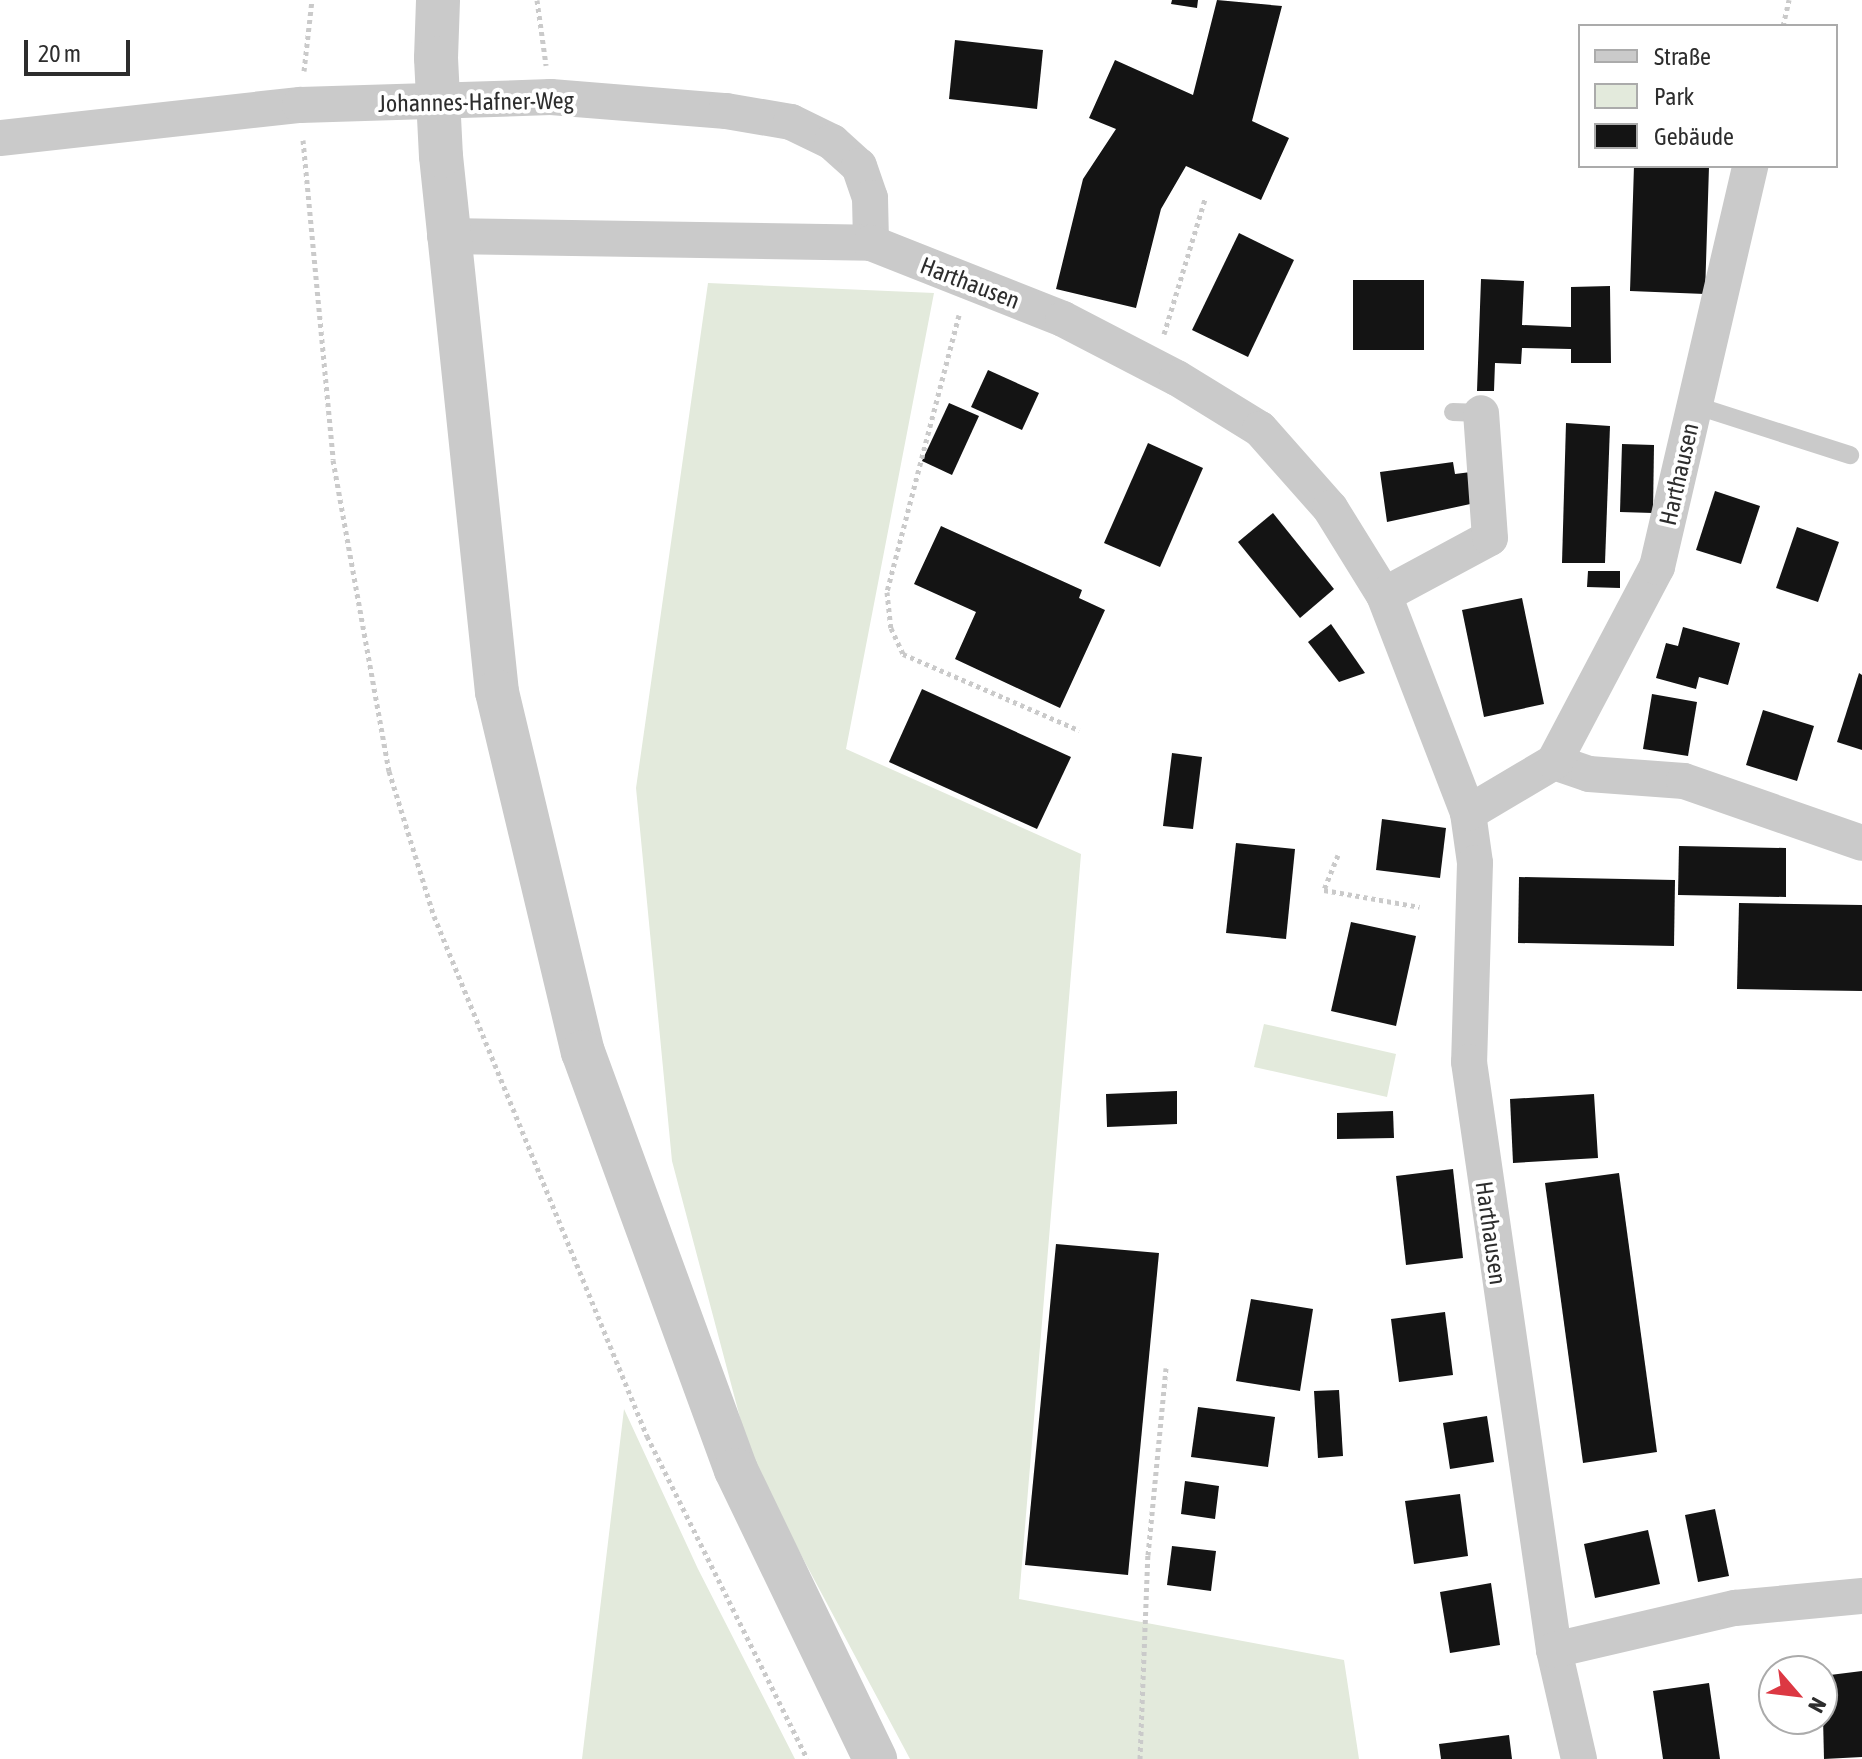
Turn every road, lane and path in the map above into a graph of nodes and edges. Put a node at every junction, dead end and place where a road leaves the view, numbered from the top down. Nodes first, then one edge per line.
1 (312, 0) edge
2 (438, 0) edge
3 (537, 0) edge
4 (1789, 0) edge
5 (1783, 24) edge
6 (551, 97) junction
7 (300, 105) junction
8 (0, 138) edge
9 (1750, 168) edge
10 (1205, 199) dead end
11 (445, 236) junction
12 (871, 243) junction
13 (972, 285) junction
14 (1155, 366) junction
15 (1694, 405) junction
16 (1476, 413) dead end
17 (1850, 455) dead end
18 (1384, 595) junction
19 (1079, 730) dead end
20 (1554, 762) junction
21 (1468, 813) junction
22 (1862, 843) edge
23 (1338, 855) dead end
24 (1420, 907) dead end
25 (1166, 1368) dead end
26 (1862, 1596) edge
27 (1554, 1650) junction
28 (807, 1759) edge
29 (875, 1759) edge
30 (1140, 1759) edge
31 (1579, 1759) edge

1 - 7 path
2 - 11 street, bridge
3 - 6 path
4 - 5 path
6 - 7 street, Johannes-Hafner-Weg
6 - 12 street, Johannes-Hafner-Weg
7 - 8 street, Johannes-Hafner-Weg
7 - 28 path
9 - 15 street, Harthausen
10 - 14 path
11 - 12 street, Harthausen
11 - 29 street
12 - 13 street, Harthausen
13 - 14 street, Harthausen
13 - 19 path
14 - 18 street, Harthausen
15 - 17 lane
15 - 20 street, Harthausen
16 - 18 street
18 - 21 street, Harthausen
20 - 21 street
20 - 22 street
21 - 27 street, Harthausen
23 - 24 path
25 - 30 path
26 - 27 street
27 - 31 street, Harthausen

